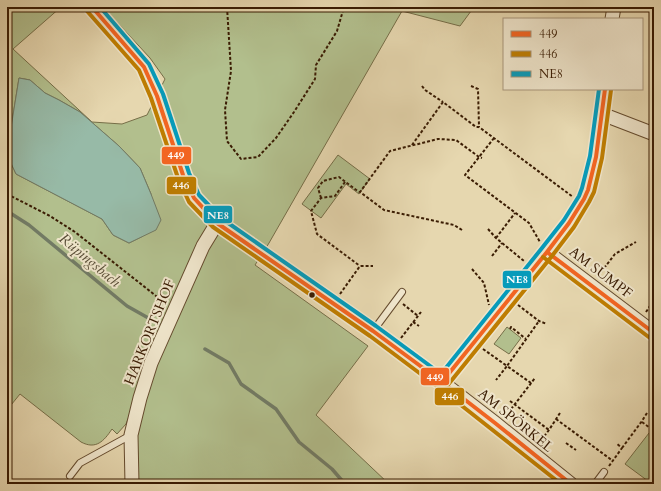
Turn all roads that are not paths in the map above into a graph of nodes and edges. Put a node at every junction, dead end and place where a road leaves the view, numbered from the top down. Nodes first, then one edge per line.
1 (92, 7) edge
2 (614, 7) edge
3 (612, 18) edge
4 (605, 90) edge
5 (602, 114) junction
6 (654, 134) edge
7 (217, 223) junction
8 (547, 252) junction
9 (402, 292) dead end
10 (373, 331) junction
11 (654, 333) edge
12 (442, 382) junction
13 (131, 435) junction
14 (604, 472) road end
15 (70, 476) dead end
16 (132, 484) edge
17 (571, 484) edge
18 (595, 484) edge

1 - 7 street, AM SPÖRKEL
2 - 3 street
4 - 5 street
5 - 6 street
5 - 8 street
7 - 10 street, AM SPÖRKEL
7 - 13 street, HARKORTSHOF
8 - 11 street, AM SUMPF
8 - 12 street
9 - 10 lane
10 - 12 street, AM SPÖRKEL
12 - 17 street, AM SPÖRKEL
13 - 15 lane
13 - 16 street, HARKORTSHOF
14 - 18 lane

